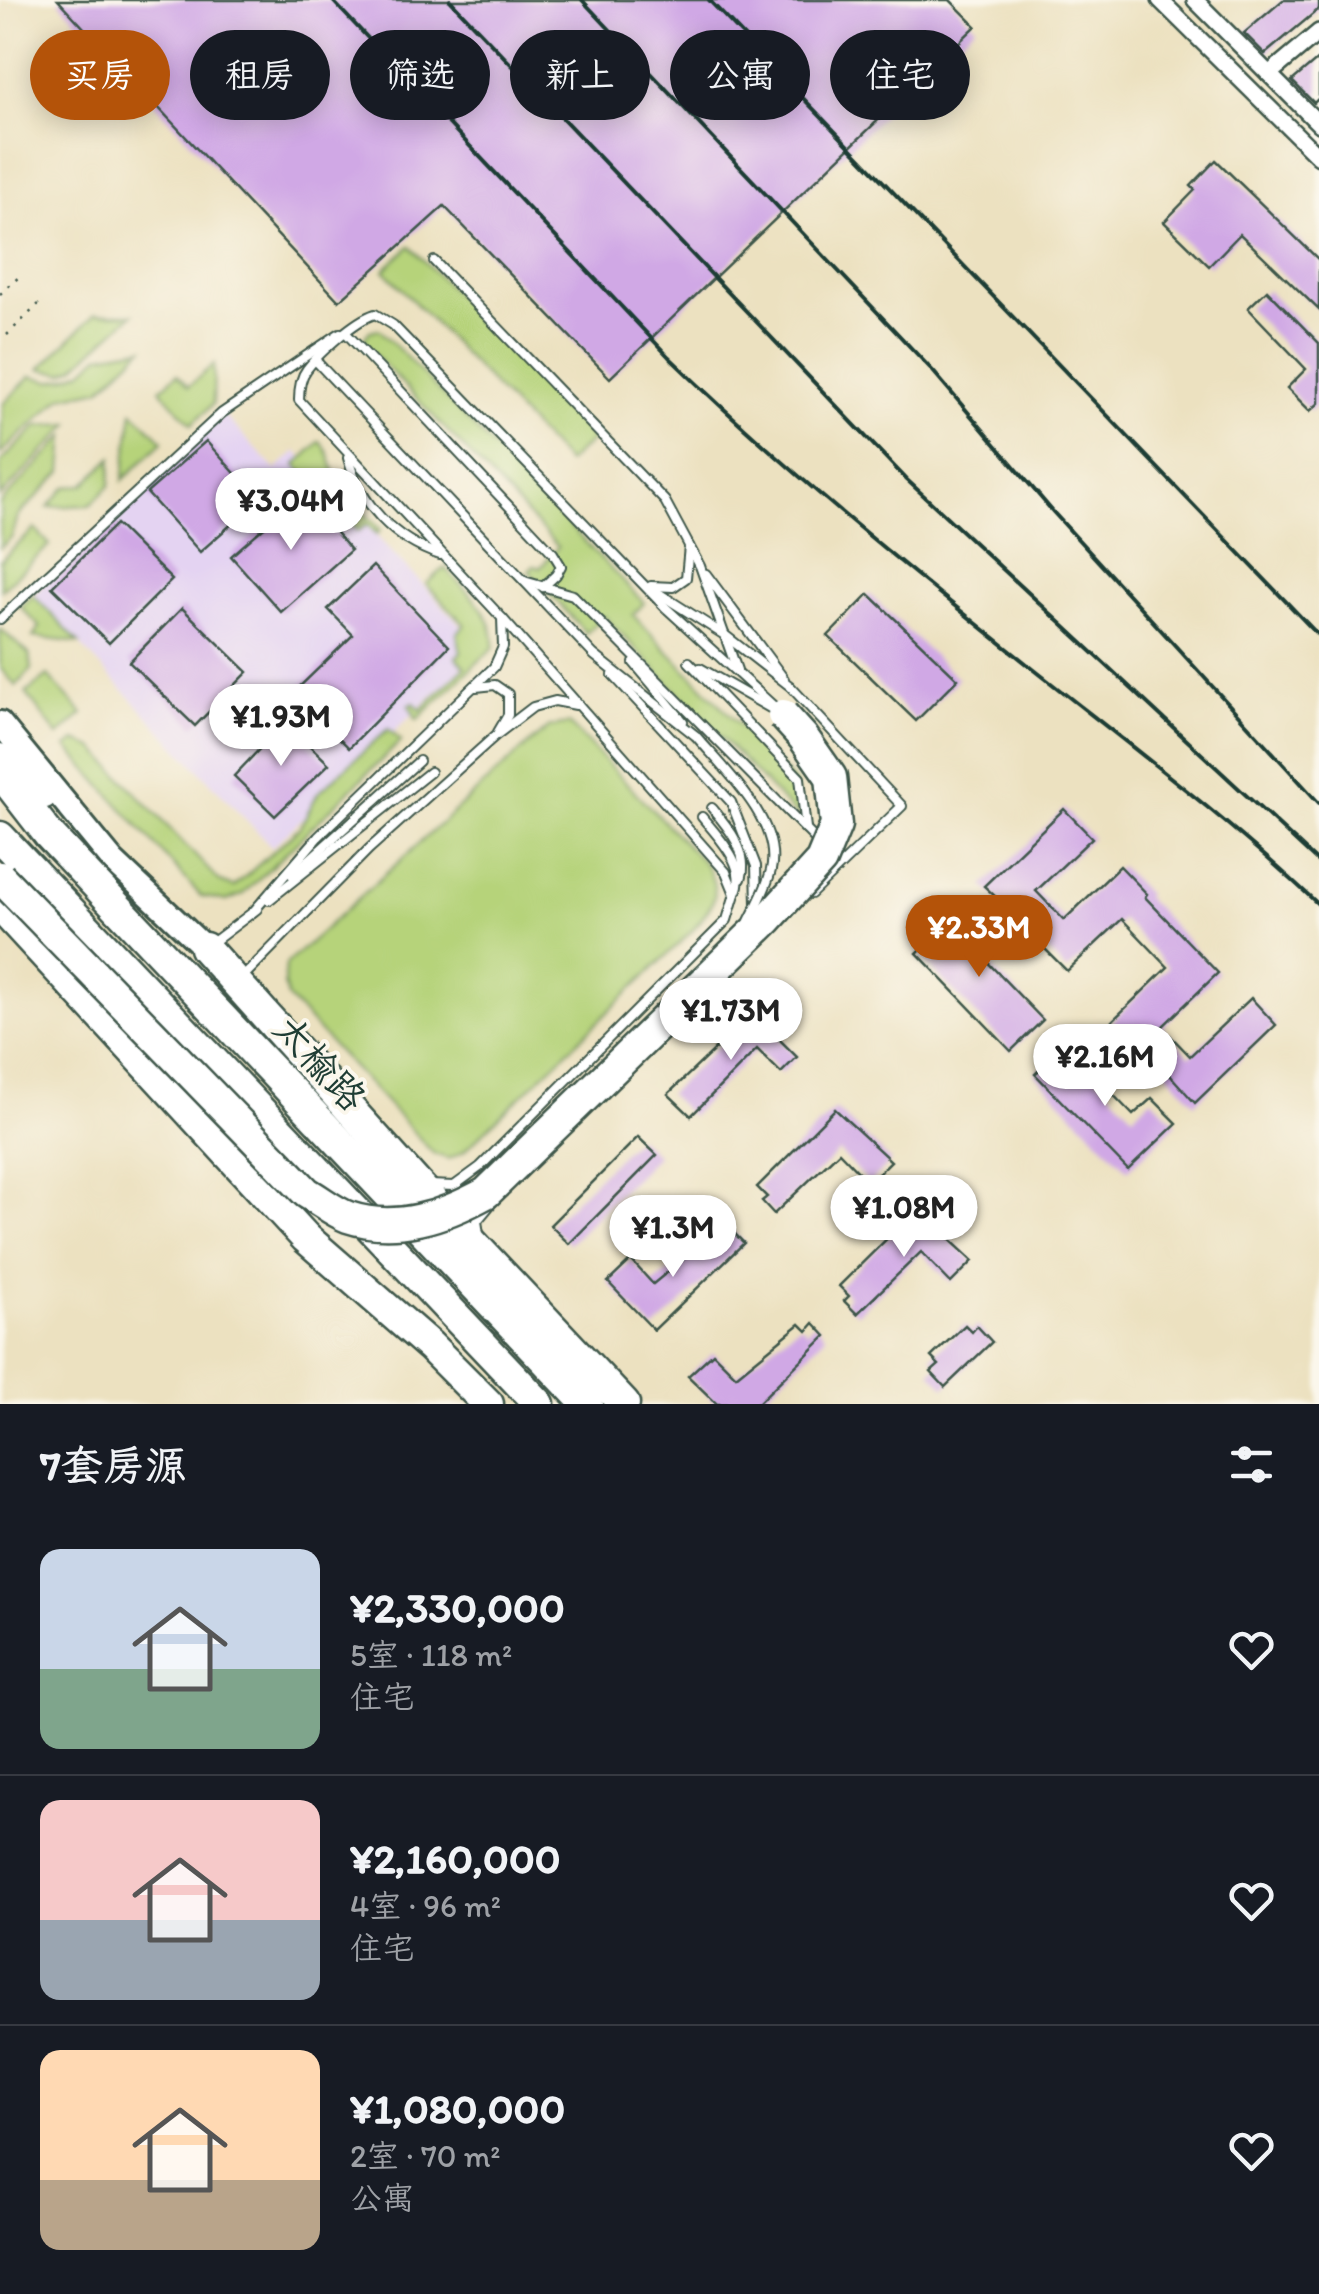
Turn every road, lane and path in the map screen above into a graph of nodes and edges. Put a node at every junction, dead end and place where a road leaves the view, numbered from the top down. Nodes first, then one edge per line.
1 (1160, 0) edge
2 (1194, 0) edge
3 (1319, 32) edge
4 (1269, 74) junction
5 (1319, 124) edge
6 (1319, 157) edge
7 (434, 261) dead end
8 (20, 276) dead end
9 (0, 294) edge
10 (44, 300) dead end
11 (362, 318) junction
12 (346, 333) junction
13 (8, 335) dead end
14 (316, 361) junction
15 (347, 453) junction
16 (689, 541) junction
17 (444, 556) junction
18 (700, 566) junction
19 (524, 581) junction
20 (642, 584) junction
21 (543, 587) junction
22 (502, 618) junction
23 (595, 618) junction
24 (0, 619) edge
25 (726, 636) junction
26 (594, 654) junction
27 (739, 675) junction
28 (476, 687) junction
29 (786, 701) junction
30 (576, 705) junction
31 (0, 723) edge
32 (496, 736) junction
33 (696, 736) junction
34 (0, 755) edge
35 (419, 761) dead end
36 (0, 772) edge
37 (430, 772) dead end
38 (712, 808) dead end
39 (702, 817) dead end
40 (806, 830) junction
41 (0, 837) edge
42 (114, 860) junction
43 (840, 865) junction
44 (0, 877) edge
45 (737, 890) junction
46 (800, 904) dead end
47 (0, 906) edge
48 (253, 912) junction
49 (759, 944) dead end
50 (206, 948) junction
51 (730, 956) junction
52 (236, 984) junction
53 (417, 1184) junction
54 (496, 1199) dead end
55 (482, 1252) junction
56 (520, 1294) junction
57 (488, 1404) edge
58 (538, 1404) edge
59 (587, 1404) edge
60 (602, 1404) edge
61 (624, 1404) edge

1 - 6 street
2 - 4 street
3 - 4 street
4 - 5 street
7 - 16 lane
8 - 9 path
10 - 13 path
11 - 12 lane
11 - 20 lane
11 - 24 lane
12 - 14 lane
12 - 21 lane
14 - 15 lane
14 - 19 lane
15 - 17 lane
15 - 17 lane
16 - 18 lane
16 - 20 lane
17 - 22 lane
18 - 25 lane
18 - 29 lane
19 - 21 lane
19 - 26 lane
20 - 25 lane
20 - 27 lane
21 - 23 lane
22 - 28 lane
22 - 30 lane
23 - 33 lane
23 - 40 lane
25 - 27 lane
25 - 29 lane
26 - 33 lane
26 - 49 lane
27 - 29 lane
28 - 32 lane
28 - 48 lane
29 - 40 lane
29 - 43 lane
29 - 51 highway, bridge
30 - 32 lane
30 - 45 lane
31 - 42 main road
32 - 52 lane
33 - 51 lane, bridge
34 - 42 main road
35 - 48 lane
36 - 59 highway, 太榆路
37 - 48 lane
38 - 45 lane
39 - 45 lane
40 - 43 lane
41 - 58 highway, 太榆路
42 - 50 main road
43 - 46 lane
44 - 51 highway, bridge
45 - 53 lane
47 - 57 highway
48 - 50 lane
50 - 52 highway
52 - 53 highway
53 - 55 highway
54 - 55 lane
55 - 56 highway
56 - 60 highway
56 - 61 highway

